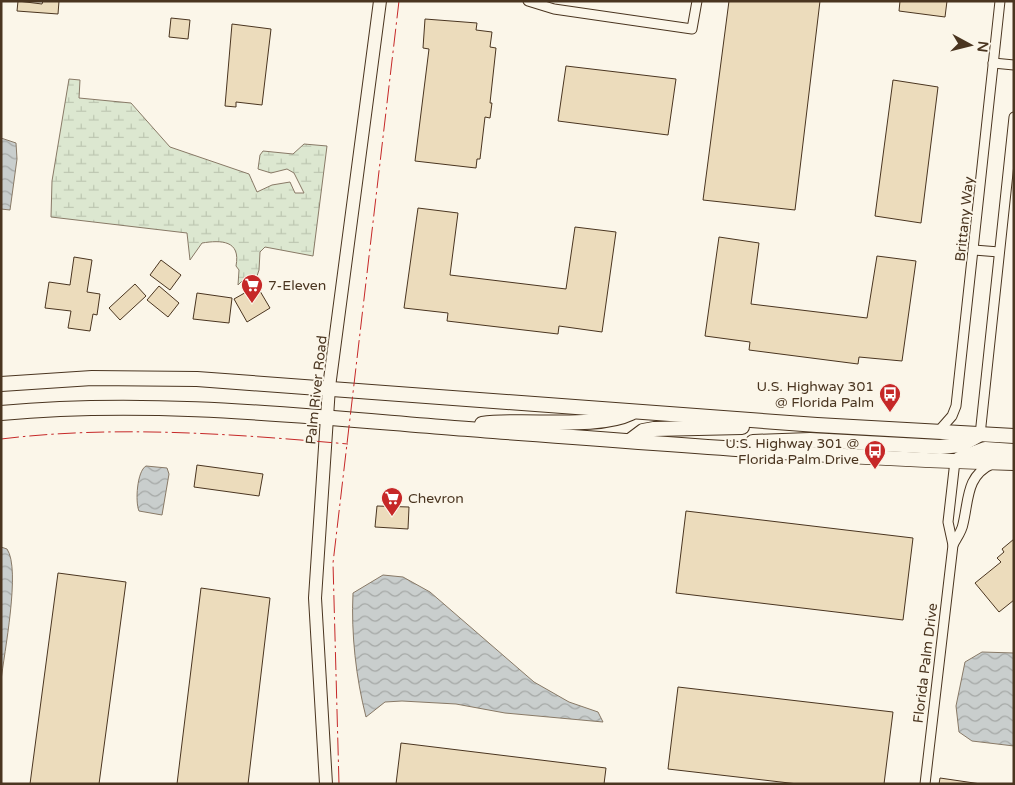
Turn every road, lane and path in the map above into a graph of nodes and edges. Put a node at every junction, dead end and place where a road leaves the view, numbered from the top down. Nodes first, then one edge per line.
1 (380, 1) edge
2 (528, 1) edge
3 (697, 1) edge
4 (1000, 1) edge
5 (993, 63) junction
6 (1014, 65) edge
7 (1014, 118) edge
8 (974, 250) junction
9 (999, 252) junction
10 (1, 384) edge
11 (330, 387) junction
12 (636, 411) junction
13 (1, 412) edge
14 (327, 417) junction
15 (816, 425) junction
16 (456, 428) junction
17 (937, 433) junction
18 (980, 435) junction
19 (1014, 436) edge
20 (631, 440) junction
21 (730, 447) junction
22 (1014, 451) edge
23 (955, 461) junction
24 (996, 463) junction
25 (1014, 463) edge
26 (953, 545) junction
27 (326, 784) edge
28 (925, 784) edge

1 - 11 street, Palm River Road
2 - 3 street
4 - 5 street, Brittany Way
5 - 6 street
5 - 8 street, Brittany Way
7 - 9 street
8 - 9 street
8 - 17 street, Brittany Way
9 - 18 street
10 - 11 main road
11 - 12 main road
11 - 14 street, Palm River Road
12 - 15 main road
12 - 16 main road
13 - 14 main road
14 - 16 main road
14 - 27 street, Palm River Road
15 - 17 main road
15 - 20 main road
16 - 20 main road
17 - 18 main road
18 - 19 main road
18 - 21 main road
20 - 21 main road
21 - 23 main road
22 - 23 main road
23 - 24 main road
23 - 26 street, Florida Palm Drive
24 - 25 main road
24 - 26 street, Florida Palm Drive
26 - 28 street, Florida Palm Drive

